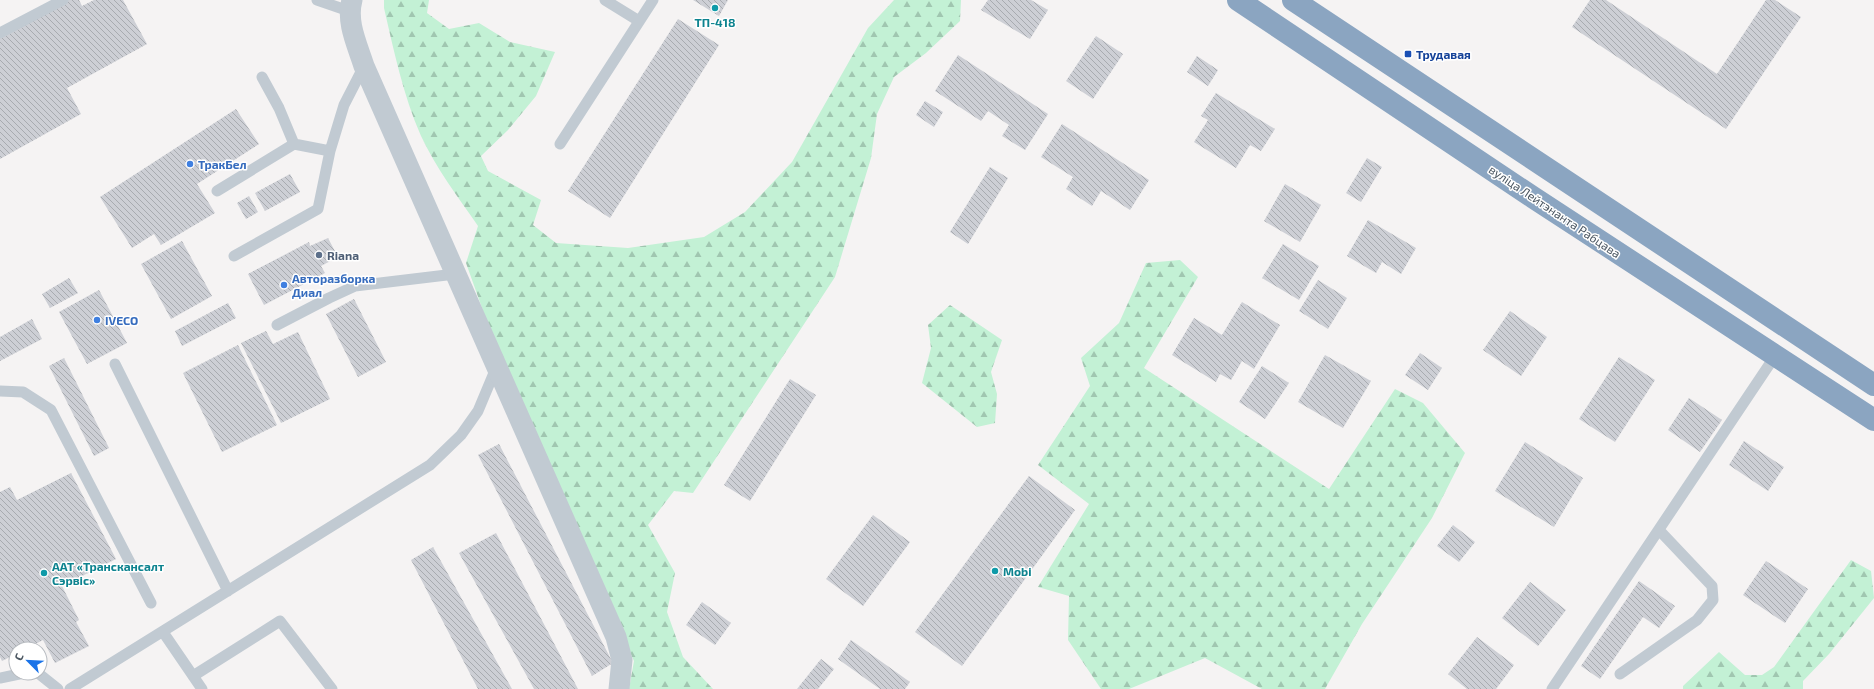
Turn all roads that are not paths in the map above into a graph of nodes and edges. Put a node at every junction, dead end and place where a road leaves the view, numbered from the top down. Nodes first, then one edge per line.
1 (63, 0) edge
2 (317, 0) edge
3 (605, 0) edge
4 (653, 0) edge
5 (1238, 0) edge
6 (1292, 0) edge
7 (350, 6) edge
8 (639, 20) junction
9 (0, 33) edge
10 (364, 66) junction
11 (262, 77) dead end
12 (294, 144) junction
13 (560, 144) dead end
14 (330, 152) junction
15 (217, 191) dead end
16 (234, 256) dead end
17 (455, 274) junction
18 (277, 325) dead end
19 (1775, 356) junction
20 (115, 364) dead end
21 (496, 368) junction
22 (1874, 385) edge
23 (0, 391) edge
24 (1874, 420) edge
25 (1659, 530) junction
26 (228, 591) junction
27 (151, 604) dead end
28 (163, 632) junction
29 (1620, 674) dead end
30 (193, 676) junction
31 (48, 681) edge
32 (58, 689) edge
33 (70, 689) edge
34 (202, 689) edge
35 (332, 689) edge
36 (619, 689) edge
37 (1552, 689) edge

1 - 9 lane
2 - 7 lane
3 - 8 lane
4 - 8 lane
5 - 19 highway, вуліца Лейтэнанта Рабцава
6 - 22 highway
7 - 10 street
8 - 13 lane
10 - 14 lane
10 - 17 street
11 - 12 lane
12 - 14 lane
12 - 15 lane
14 - 16 lane
17 - 18 lane
17 - 21 street
19 - 24 highway, вуліца Лейтэнанта Рабцава
19 - 25 lane
20 - 26 lane
21 - 26 lane
21 - 36 street
23 - 27 lane
25 - 29 lane
25 - 37 lane
26 - 28 lane
28 - 30 lane
28 - 33 lane
30 - 34 lane
30 - 35 lane
31 - 32 lane

